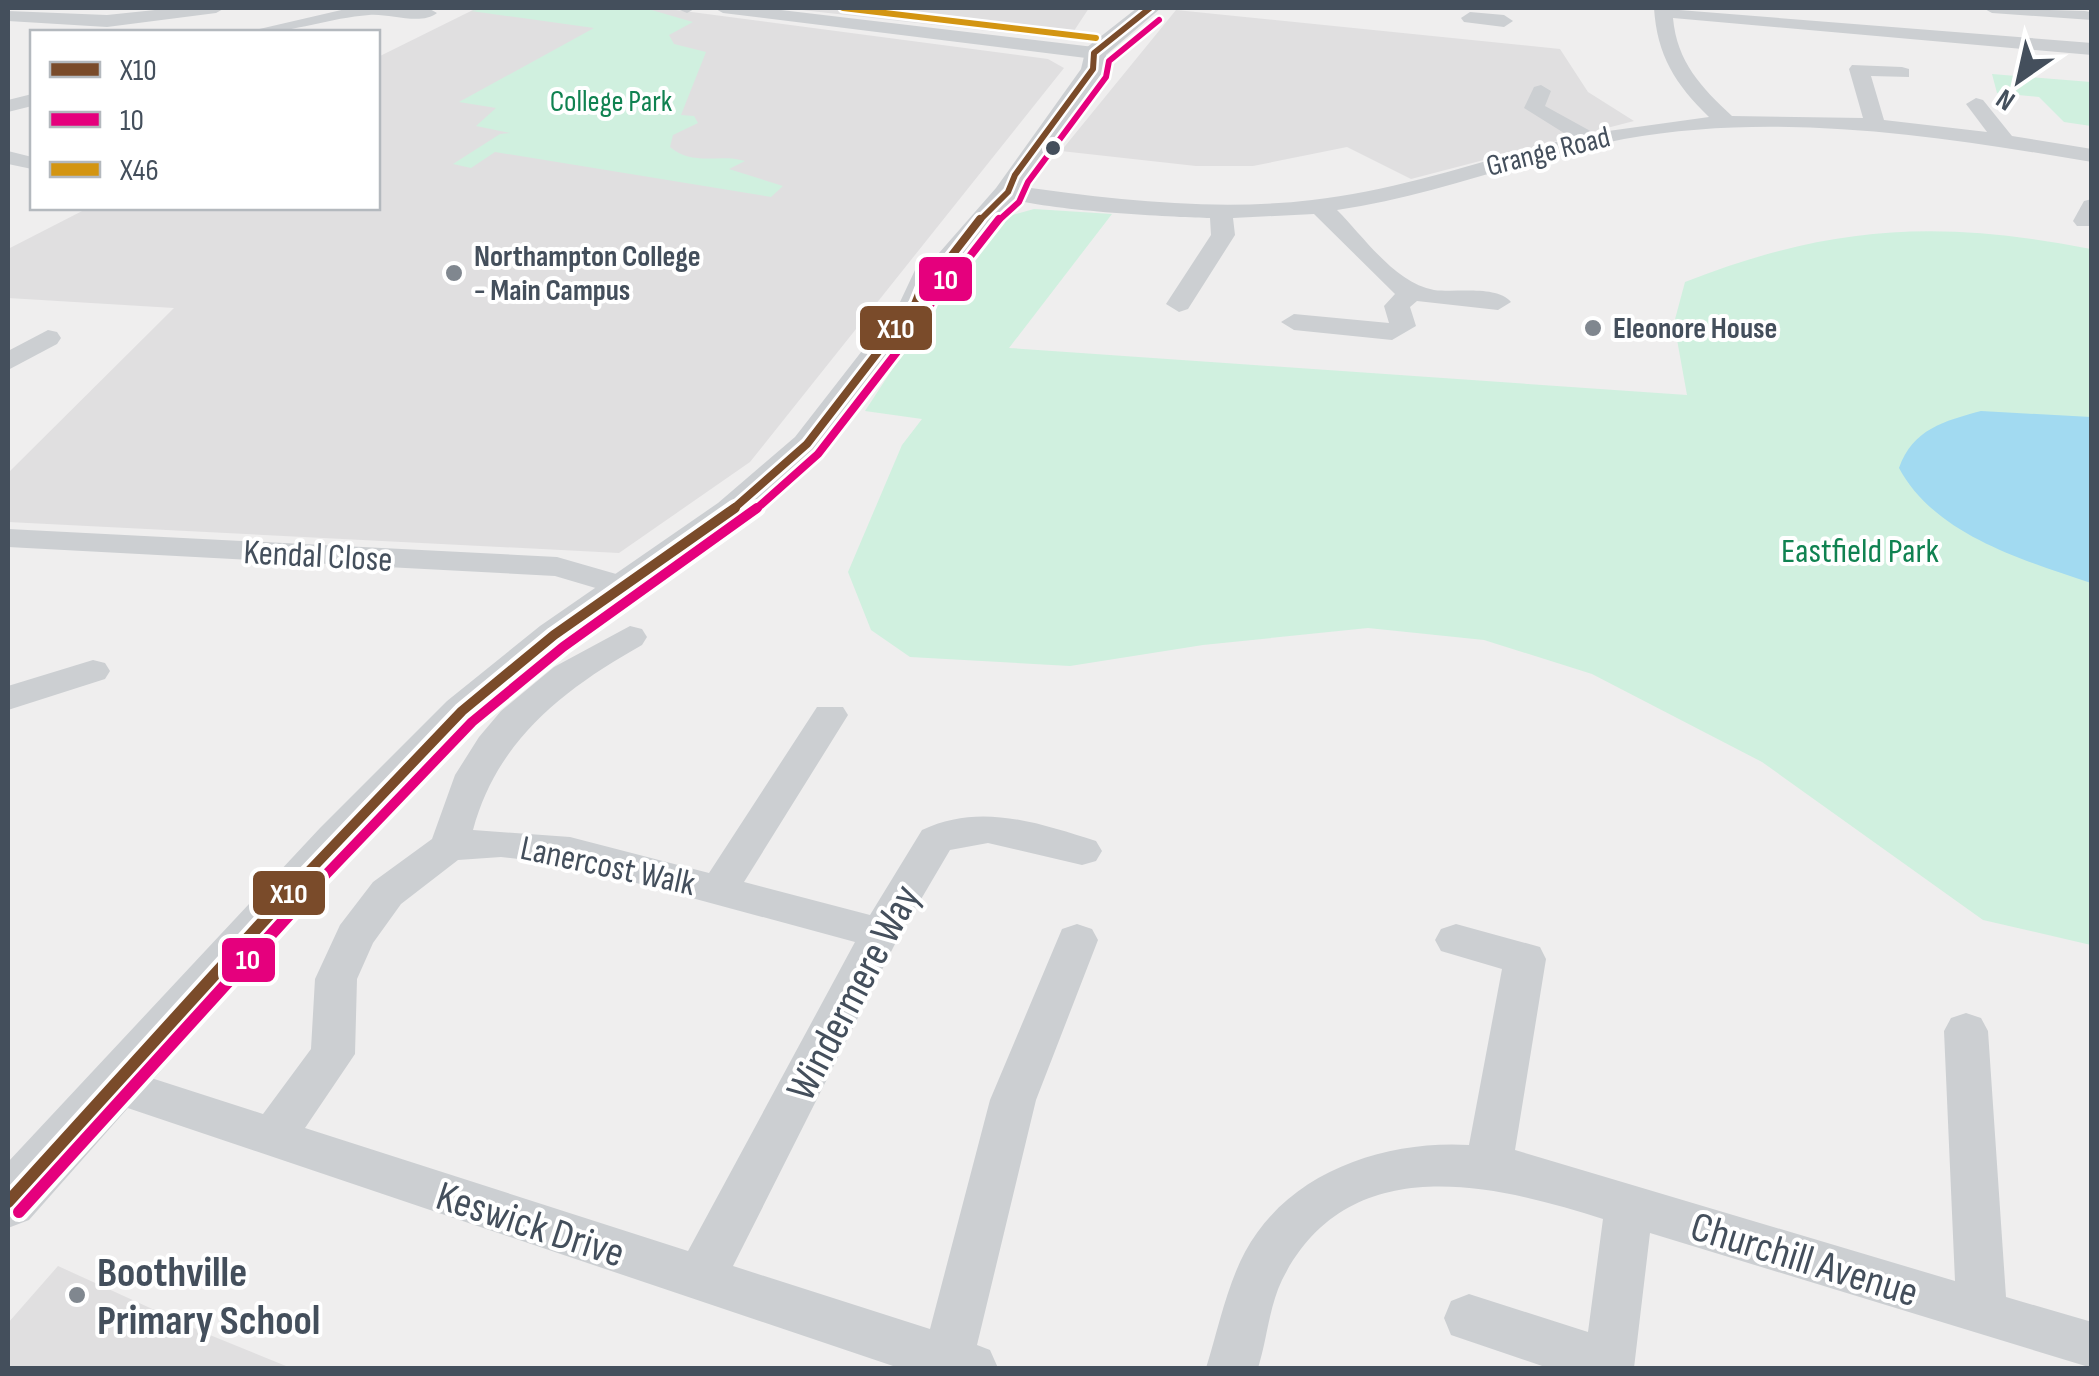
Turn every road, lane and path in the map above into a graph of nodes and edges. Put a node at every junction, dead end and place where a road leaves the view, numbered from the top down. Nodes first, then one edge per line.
1 (216, 8) edge
2 (723, 8) edge
3 (1150, 8) edge
4 (1992, 8) edge
5 (1949, 9) edge
6 (1663, 10) edge
7 (2078, 12) edge
8 (428, 13) dead end
9 (1470, 18) dead end
10 (16, 22) edge
11 (1504, 22) edge
12 (135, 26) edge
13 (265, 30) edge
14 (1966, 38) junction
15 (2092, 49) edge
16 (1094, 52) junction
17 (1902, 73) dead end
18 (1976, 104) dead end
19 (1509, 110) dead end
20 (1728, 122) junction
21 (1874, 125) junction
22 (1588, 138) junction
23 (2005, 141) junction
24 (2092, 156) edge
25 (8, 158) edge
26 (28, 174) edge
27 (1008, 192) junction
28 (1319, 206) junction
29 (1222, 213) junction
30 (1411, 292) junction
31 (1498, 302) dead end
32 (1179, 304) dead end
33 (1294, 322) dead end
34 (48, 338) dead end
35 (8, 361) edge
36 (8, 538) edge
37 (626, 586) junction
38 (630, 637) dead end
39 (92, 671) dead end
40 (8, 698) edge
41 (830, 715) dead end
42 (449, 846) junction
43 (1082, 851) dead end
44 (719, 889) junction
45 (880, 933) junction
46 (1077, 940) dead end
47 (1456, 940) dead end
48 (1966, 1031) dead end
49 (114, 1085) junction
50 (272, 1138) junction
51 (1489, 1165) junction
52 (8, 1202) edge
53 (1629, 1204) junction
54 (700, 1279) junction
55 (1982, 1312) junction
56 (1469, 1318) dead end
57 (2092, 1348) edge
58 (960, 1365) edge
59 (1232, 1368) edge

1 - 12 street
2 - 16 street
3 - 16 street
4 - 7 street
5 - 14 street
6 - 14 street
6 - 20 street
8 - 13 street
9 - 11 street
10 - 12 street
14 - 15 street
16 - 27 street
17 - 21 street
18 - 23 street
19 - 22 street
20 - 21 street, Grange Road
20 - 22 street, Grange Road
21 - 23 street, Grange Road
22 - 28 street, Grange Road
23 - 24 street, Grange Road
25 - 26 street
27 - 29 street, Grange Road
27 - 37 street
28 - 29 street, Grange Road
28 - 30 street
29 - 32 street
30 - 31 street
30 - 33 street
34 - 35 street
36 - 37 street, Kendal Close
37 - 49 street
38 - 42 street
39 - 40 street
41 - 44 street
42 - 44 street, Lanercost Walk
42 - 50 street
43 - 45 street, Windermere Way
44 - 45 street, Lanercost Walk
45 - 54 street, Windermere Way
46 - 58 street, Keswick Drive
47 - 51 street
48 - 55 street
49 - 50 street, Keswick Drive
49 - 52 street
50 - 54 street, Keswick Drive
51 - 53 street, Churchill Avenue
51 - 59 street, Churchill Avenue
53 - 55 street, Churchill Avenue
53 - 56 street
54 - 58 street, Keswick Drive
55 - 57 street, Churchill Avenue

